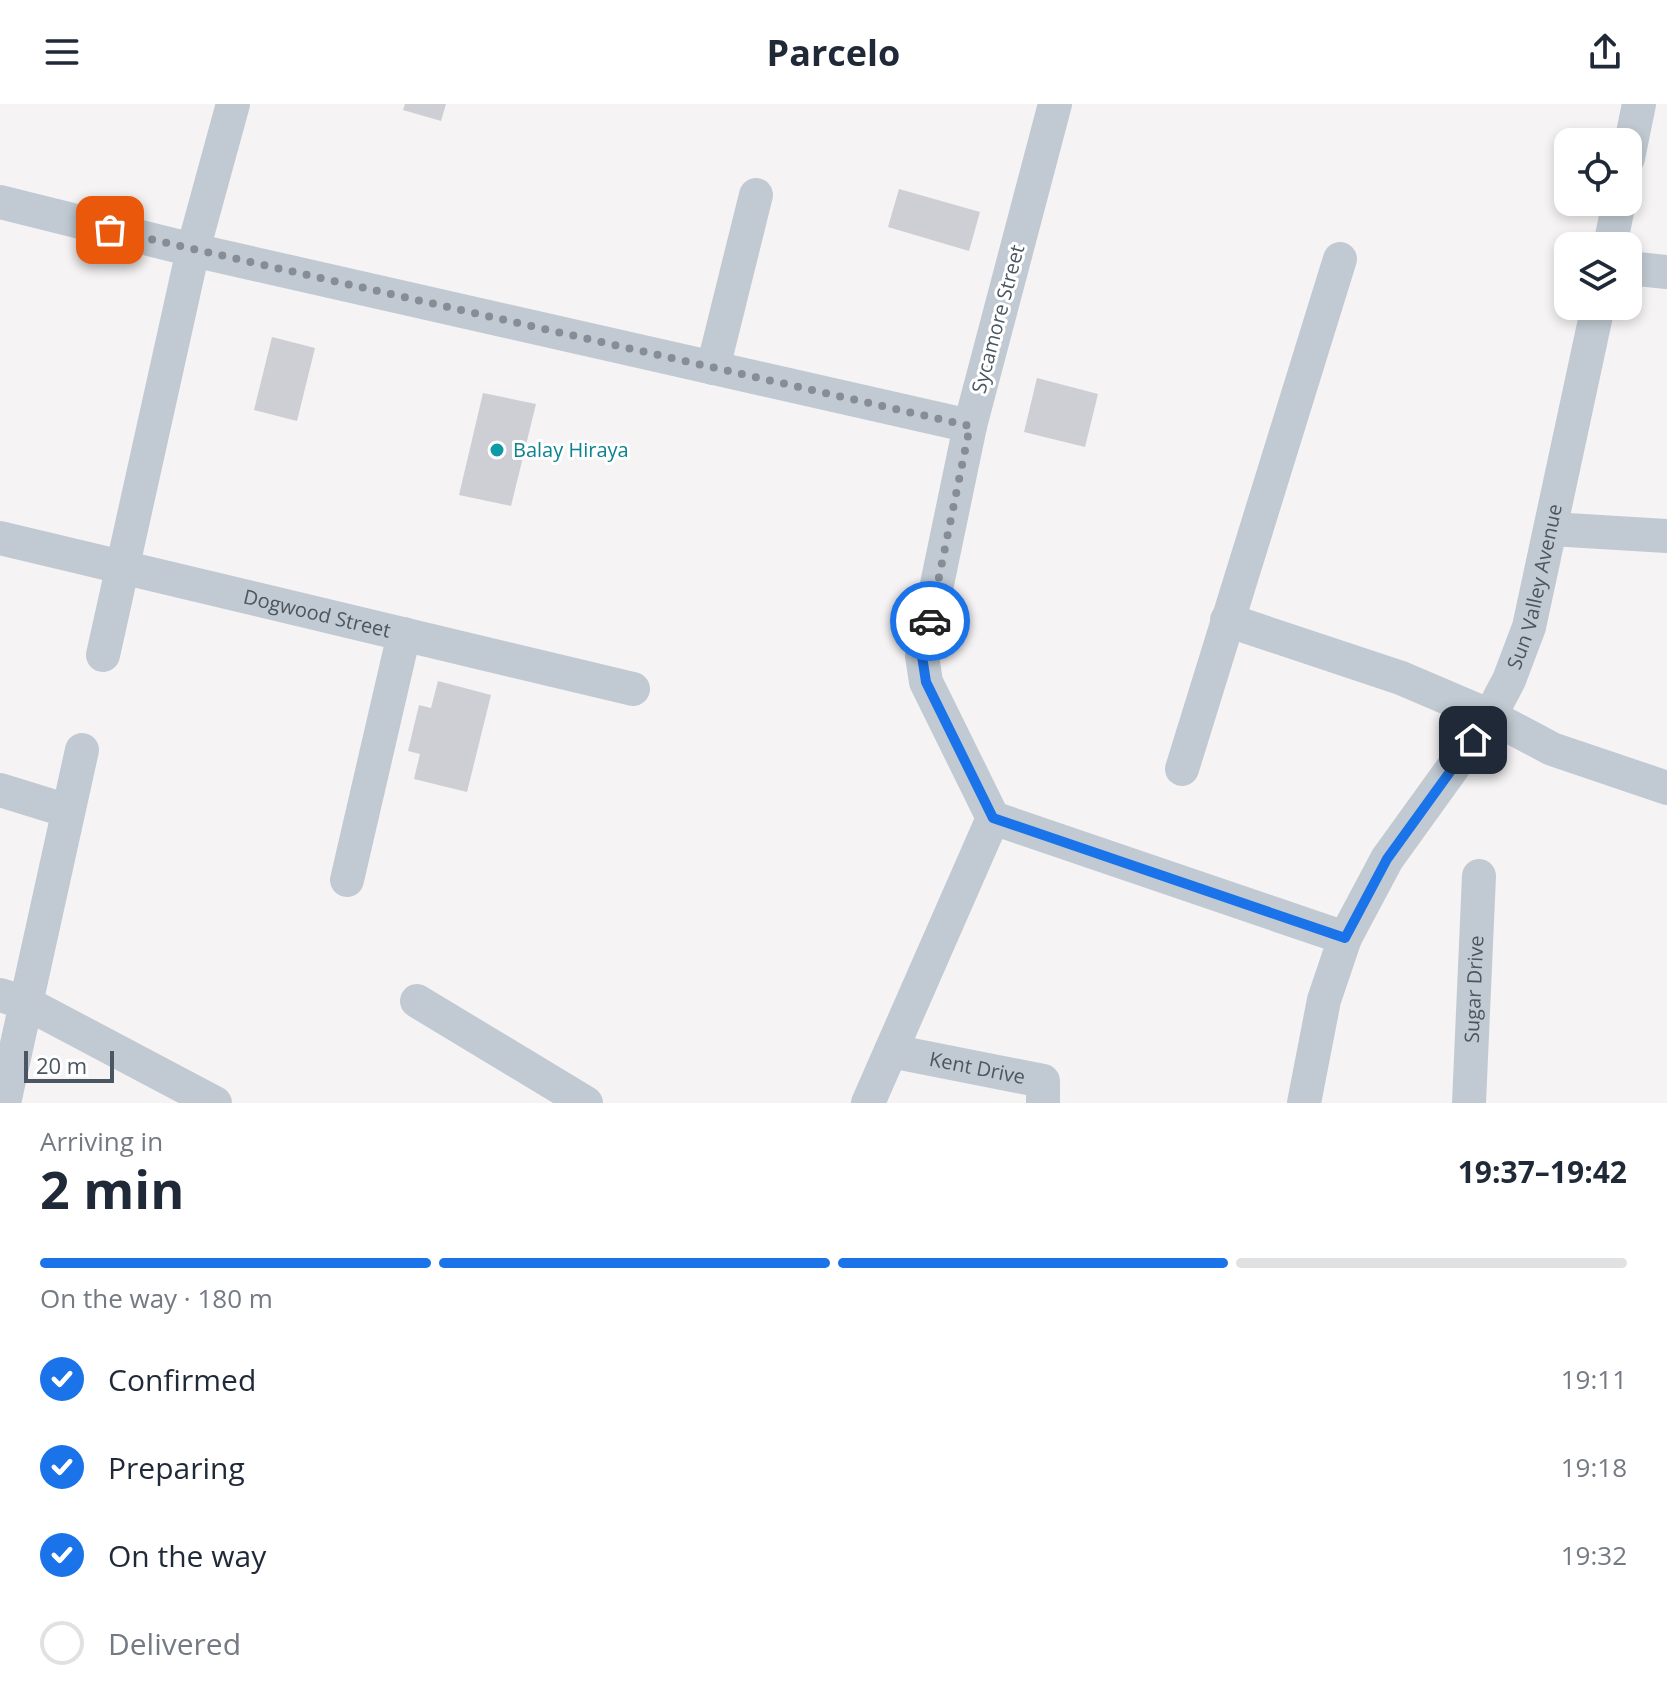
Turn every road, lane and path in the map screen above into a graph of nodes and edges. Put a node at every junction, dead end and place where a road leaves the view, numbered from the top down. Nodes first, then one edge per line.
1 (233, 104) edge
2 (1055, 104) edge
3 (1639, 104) edge
4 (1634, 128) edge
5 (756, 195) dead end
6 (0, 202) edge
7 (193, 250) junction
8 (1340, 259) dead end
9 (1642, 269) edge
10 (1667, 272) edge
11 (1595, 320) edge
12 (713, 368) junction
13 (970, 426) junction
14 (1551, 529) junction
15 (1667, 536) edge
16 (0, 538) edge
17 (121, 567) junction
18 (1227, 620) junction
19 (404, 634) junction
20 (103, 655) dead end
21 (633, 689) dead end
22 (1490, 716) junction
23 (82, 750) dead end
24 (1182, 769) dead end
25 (1667, 788) edge
26 (0, 790) edge
27 (68, 811) junction
28 (993, 818) junction
29 (1479, 876) dead end
30 (347, 880) dead end
31 (1345, 938) junction
32 (13, 999) edge
33 (417, 1001) dead end
34 (891, 1051) junction
35 (4, 1103) edge
36 (215, 1103) edge
37 (586, 1103) edge
38 (868, 1103) edge
39 (1043, 1103) edge
40 (1304, 1103) edge
41 (1469, 1103) edge

1 - 7 street
2 - 13 street, Sycamore Street
3 - 4 street
5 - 12 street
6 - 7 street
7 - 12 street
7 - 17 street
8 - 18 street
9 - 10 street
11 - 14 street, Sun Valley Avenue
12 - 13 street
13 - 28 street, Sycamore Street
14 - 15 street
14 - 22 street, Sun Valley Avenue
16 - 17 street, Dogwood Street
17 - 19 street, Dogwood Street
17 - 20 street
18 - 22 street
18 - 24 street
19 - 21 street, Dogwood Street
19 - 30 street
22 - 25 street
22 - 31 street, Sun Valley Avenue
23 - 27 street
26 - 27 street
27 - 32 street
28 - 31 street
28 - 34 street
29 - 41 street, Sugar Drive
31 - 40 street, Sun Valley Avenue
32 - 35 street
32 - 36 street
33 - 37 street
34 - 38 street
34 - 39 street, Kent Drive

